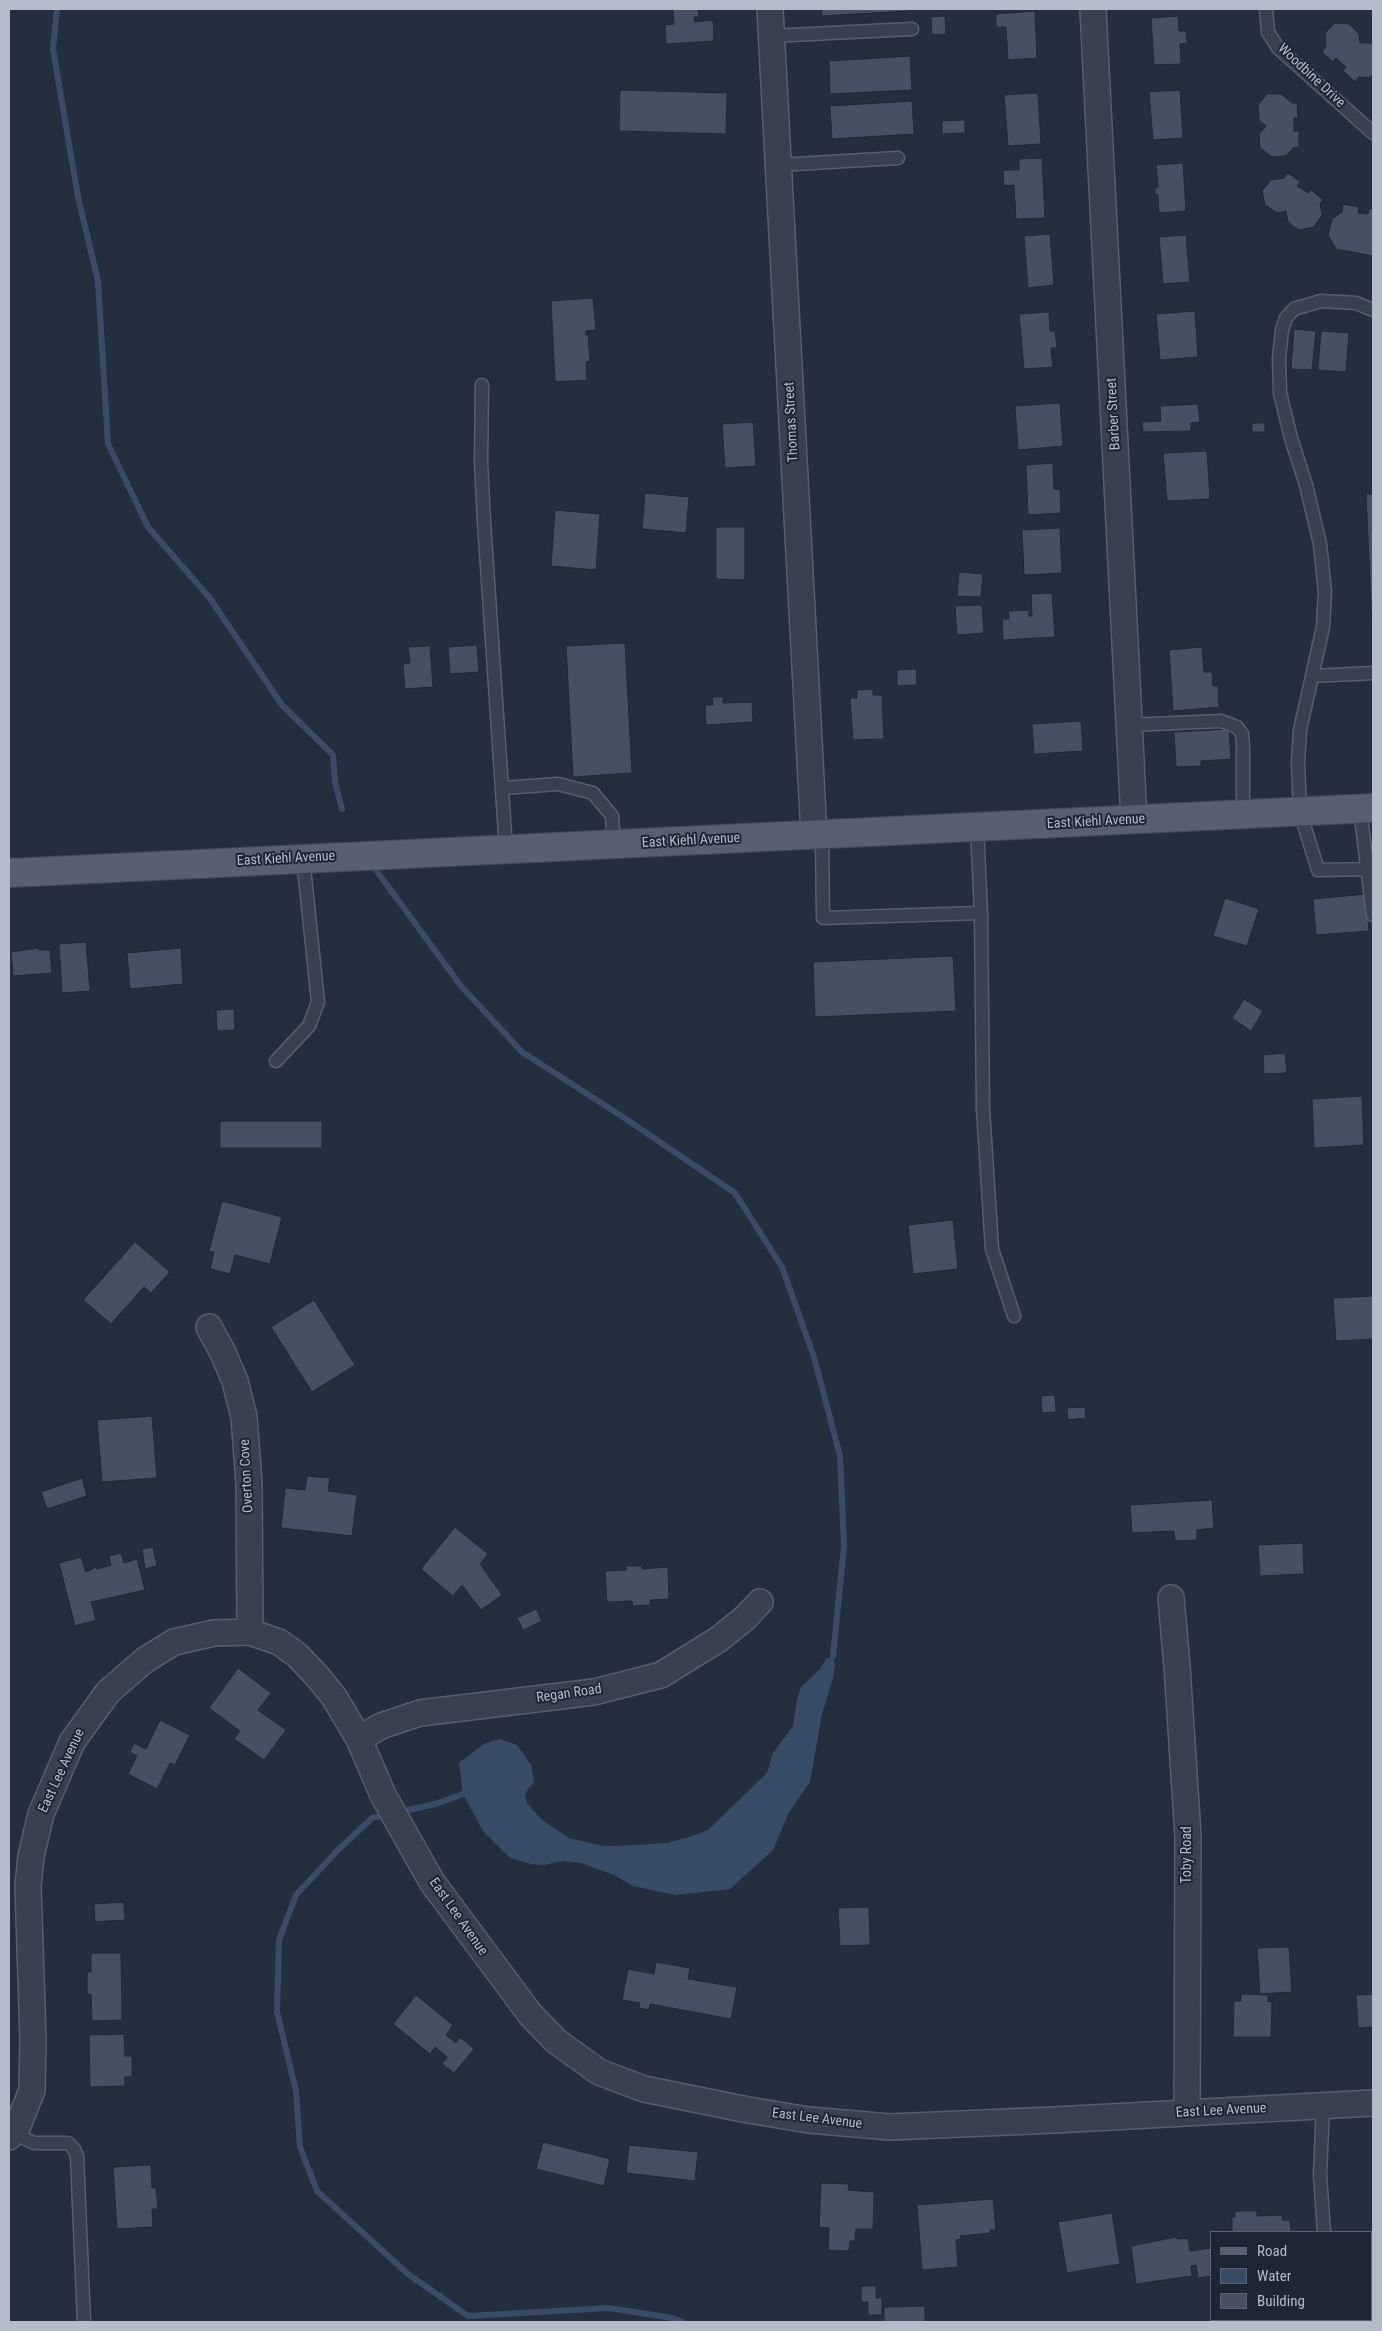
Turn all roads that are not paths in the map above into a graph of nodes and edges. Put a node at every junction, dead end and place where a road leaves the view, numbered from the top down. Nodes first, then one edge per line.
1 (770, 9) edge
2 (1093, 9) edge
3 (1266, 9) edge
4 (912, 29) dead end
5 (771, 36) junction
6 (1373, 133) edge
7 (898, 158) dead end
8 (778, 165) junction
9 (1373, 310) edge
10 (482, 385) dead end
11 (1373, 673) edge
12 (1312, 676) junction
13 (1129, 725) junction
14 (503, 788) junction
15 (1367, 809) edge
16 (1300, 812) junction
17 (1243, 814) junction
18 (1134, 820) junction
19 (977, 828) junction
20 (818, 836) junction
21 (614, 844) junction
22 (506, 849) junction
23 (303, 858) junction
24 (1370, 869) edge
25 (9, 872) edge
26 (981, 913) junction
27 (1373, 915) edge
28 (276, 1061) dead end
29 (1014, 1316) dead end
30 (209, 1327) dead end
31 (1170, 1598) dead end
32 (760, 1602) dead end
33 (250, 1632) junction
34 (358, 1739) junction
35 (1373, 2103) edge
36 (1322, 2106) junction
37 (1187, 2113) junction
38 (10, 2135) edge
39 (1324, 2231) edge
40 (84, 2322) edge

1 - 5 street, Thomas Street
2 - 13 street, Barber Street
3 - 6 lane, Woodbine Drive
4 - 5 lane
5 - 8 street, Thomas Street
7 - 8 lane
8 - 20 street, Thomas Street
9 - 12 lane
10 - 14 lane
11 - 12 lane
12 - 16 lane
13 - 17 lane
13 - 18 street, Barber Street
14 - 21 lane
14 - 22 lane
15 - 16 main road, East Kiehl Avenue
15 - 24 lane
16 - 17 main road, East Kiehl Avenue
16 - 24 lane
17 - 18 main road, East Kiehl Avenue
18 - 19 main road, East Kiehl Avenue
19 - 20 main road, East Kiehl Avenue
19 - 26 lane
20 - 21 main road, East Kiehl Avenue
20 - 26 lane
21 - 22 main road, East Kiehl Avenue
22 - 23 main road, East Kiehl Avenue
23 - 25 main road, East Kiehl Avenue
23 - 28 lane
24 - 27 lane
26 - 29 lane
30 - 33 street, Overton Cove
31 - 37 street, Toby Road
32 - 34 street, Regan Road
33 - 34 street, East Lee Avenue
33 - 38 street, East Lee Avenue
34 - 37 street, East Lee Avenue
35 - 36 street, East Lee Avenue
36 - 37 street, East Lee Avenue
36 - 39 lane
38 - 40 lane

